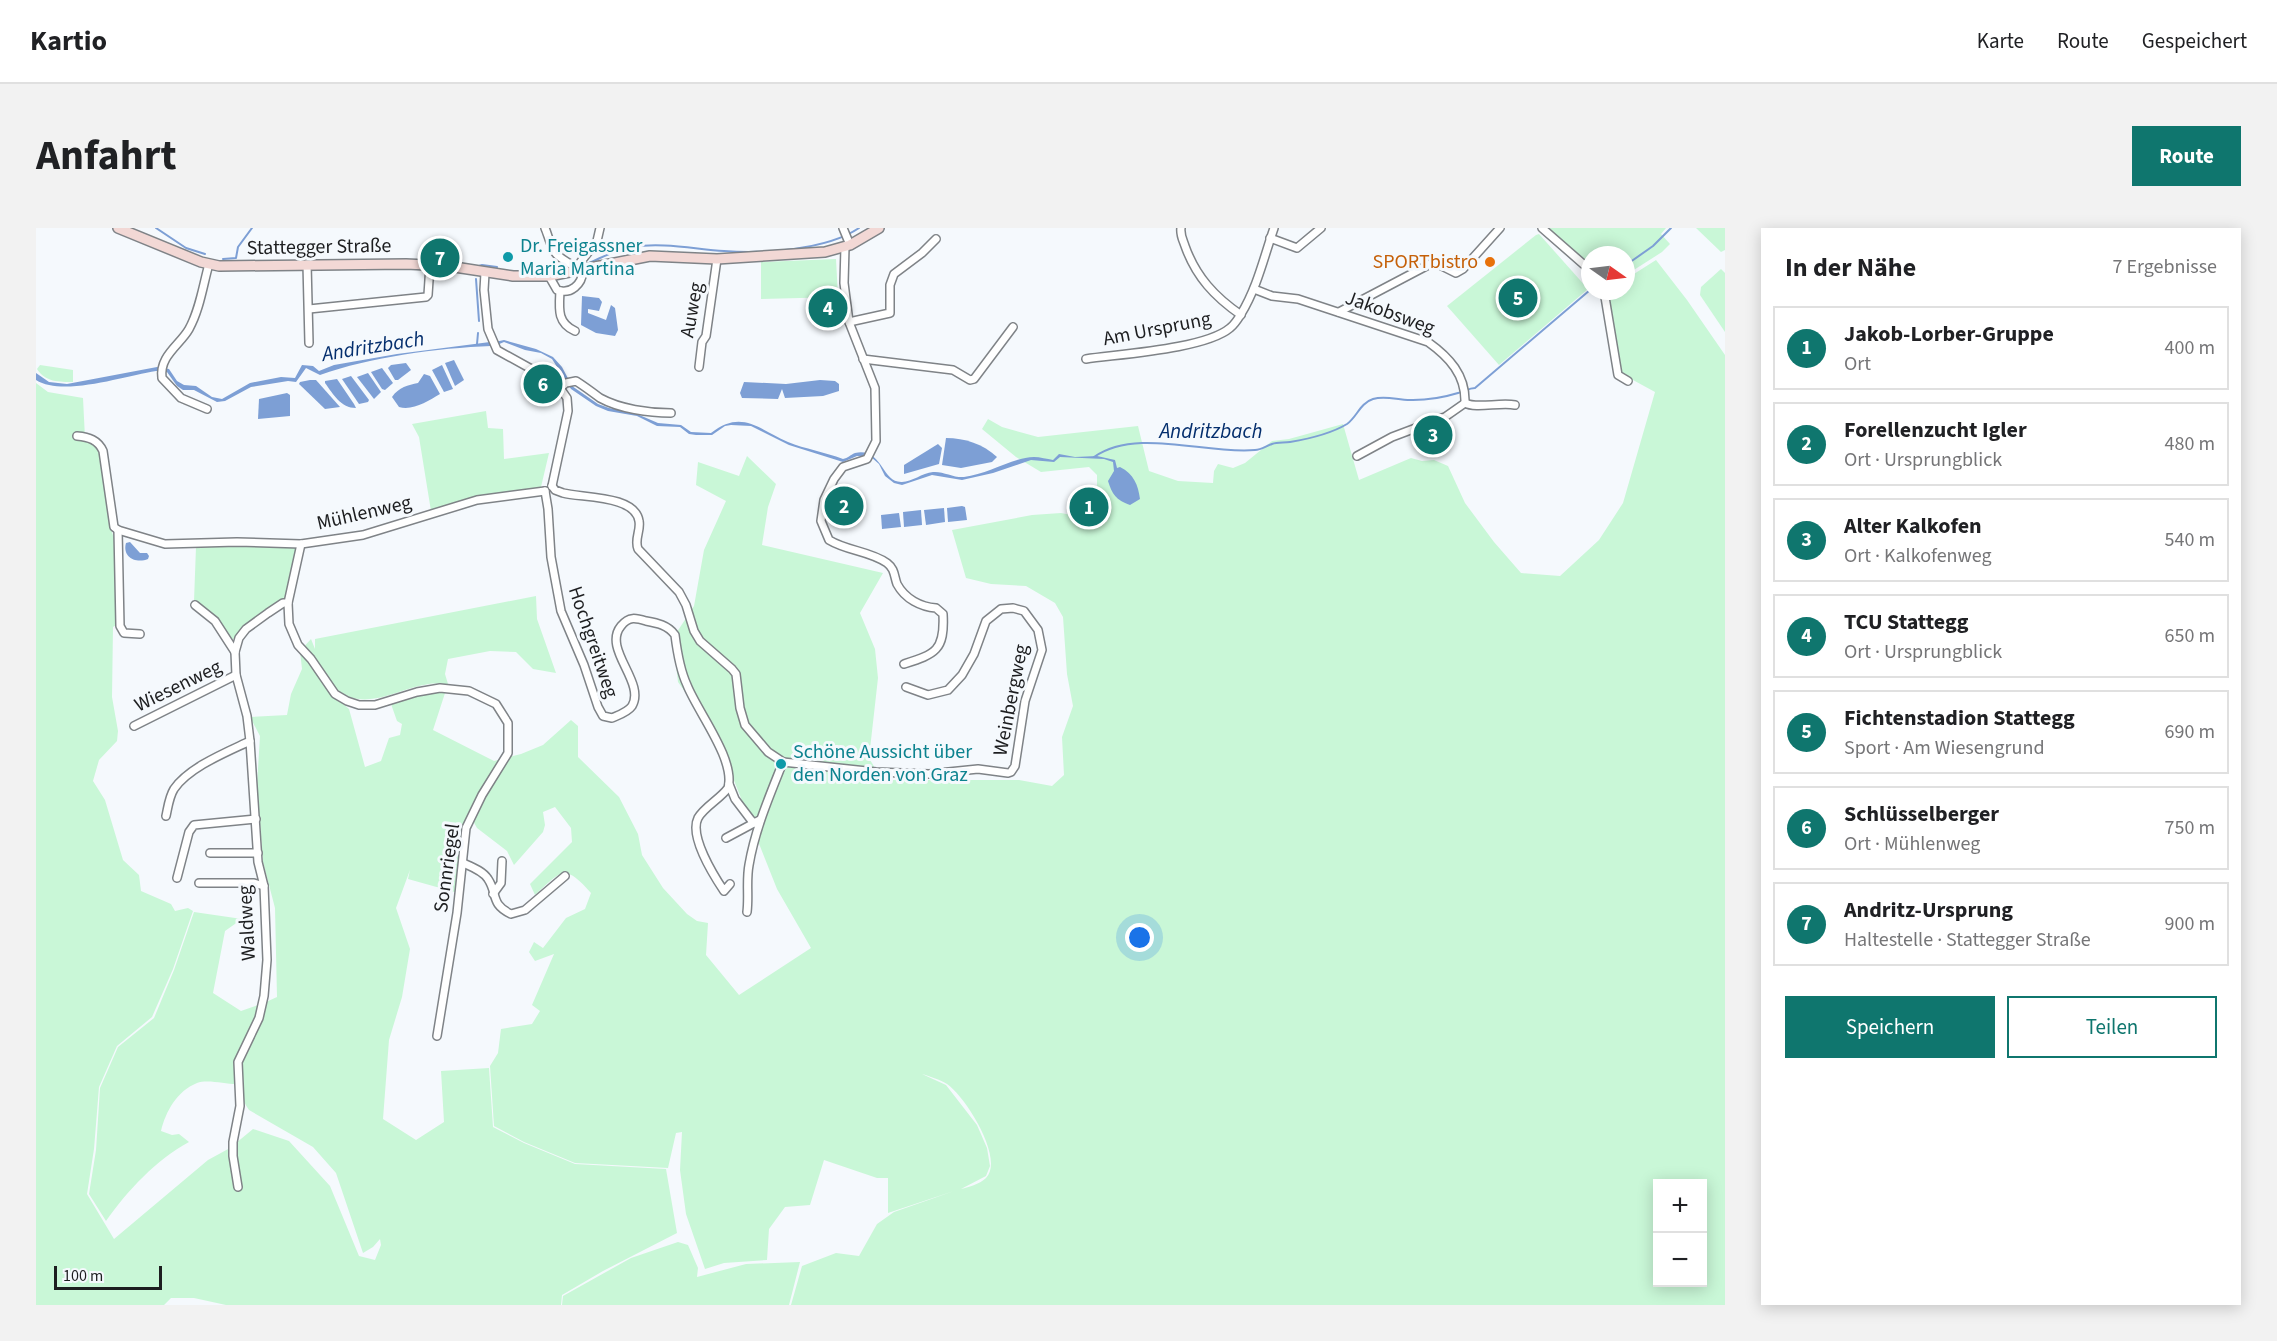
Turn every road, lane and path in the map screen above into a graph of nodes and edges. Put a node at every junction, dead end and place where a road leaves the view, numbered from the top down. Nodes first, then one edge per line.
1 (118, 228) edge
2 (545, 228) edge
3 (600, 228) edge
4 (843, 228) edge
5 (879, 228) edge
6 (1180, 228) edge
7 (1274, 228) edge
8 (1321, 228) edge
9 (1500, 228) edge
10 (1542, 228) edge
11 (140, 232) edge
12 (1270, 238) junction
13 (936, 239) dead end
14 (848, 246) junction
15 (717, 259) junction
16 (1581, 262) edge
17 (209, 264) junction
18 (307, 264) junction
19 (430, 265) junction
20 (582, 271) junction
21 (485, 273) junction
22 (549, 276) junction
23 (1254, 290) junction
24 (560, 291) junction
25 (1606, 300) edge
26 (309, 309) junction
27 (1339, 312) junction
28 (1241, 315) junction
29 (849, 322) junction
30 (1013, 327) dead end
31 (575, 331) dead end
32 (309, 343) dead end
33 (863, 359) junction
34 (1086, 359) dead end
35 (699, 367) dead end
36 (1628, 381) dead end
37 (560, 388) junction
38 (1465, 400) junction
39 (1515, 405) dead end
40 (207, 409) dead end
41 (671, 413) dead end
42 (77, 436) dead end
43 (1357, 456) dead end
44 (552, 486) junction
45 (545, 491) junction
46 (118, 530) junction
47 (301, 544) junction
48 (288, 603) junction
49 (195, 605) dead end
50 (141, 634) dead end
51 (235, 652) junction
52 (904, 664) dead end
53 (236, 675) junction
54 (906, 687) dead end
55 (134, 726) dead end
56 (250, 741) junction
57 (783, 762) junction
58 (729, 784) junction
59 (166, 816) dead end
60 (256, 819) junction
61 (757, 821) junction
62 (726, 838) dead end
63 (210, 853) dead end
64 (258, 853) junction
65 (502, 861) dead end
66 (463, 863) junction
67 (564, 876) dead end
68 (177, 878) dead end
69 (199, 883) dead end
70 (730, 884) dead end
71 (264, 886) junction
72 (493, 894) junction
73 (747, 912) dead end
74 (437, 1036) dead end
75 (238, 1187) dead end

1 - 11 main road, Stattegger Straße
2 - 20 street
3 - 20 street
4 - 14 street
5 - 14 main road, Stattegger Straße
6 - 28 street
7 - 12 street, Am Ursprung
8 - 12 street
9 - 27 street
10 - 16 street
11 - 17 main road, Stattegger Straße
12 - 23 street, Am Ursprung
13 - 29 street
14 - 15 main road, Stattegger Straße
14 - 29 street
15 - 20 main road, Stattegger Straße
15 - 35 street, Auweg
17 - 18 main road, Stattegger Straße
17 - 40 street
18 - 19 main road, Stattegger Straße
18 - 26 street
19 - 21 main road, Stattegger Straße
19 - 26 street
20 - 22 main road, Stattegger Straße
20 - 24 street
21 - 22 main road, Stattegger Straße
21 - 37 street
22 - 24 street
23 - 27 street, Jakobsweg
23 - 28 street, Am Ursprung
24 - 31 street
25 - 36 street
26 - 32 street
27 - 38 street, Jakobsweg
28 - 34 street, Am Ursprung
29 - 33 street
30 - 33 street
33 - 52 street
37 - 41 street
37 - 44 street
38 - 39 street
38 - 43 street
42 - 46 street
44 - 45 street
44 - 57 street
45 - 47 street, Mühlenweg
45 - 58 street, Hochgreitweg
46 - 47 street, Mühlenweg
46 - 50 street
47 - 48 street
48 - 51 street
48 - 66 street, Sonnriegel
49 - 51 street
51 - 53 street, Waldweg
53 - 55 street, Wiesenweg
53 - 56 street, Waldweg
54 - 57 street, Weinbergweg
56 - 59 street
56 - 60 street, Waldweg
57 - 61 street
58 - 61 street, Hochgreitweg
58 - 70 street
60 - 64 street, Waldweg
60 - 68 street
61 - 62 street
61 - 73 street
63 - 64 street
64 - 71 street, Waldweg
65 - 72 street
66 - 72 street
66 - 74 street, Sonnriegel
67 - 72 street
69 - 71 street
71 - 75 street, Waldweg

